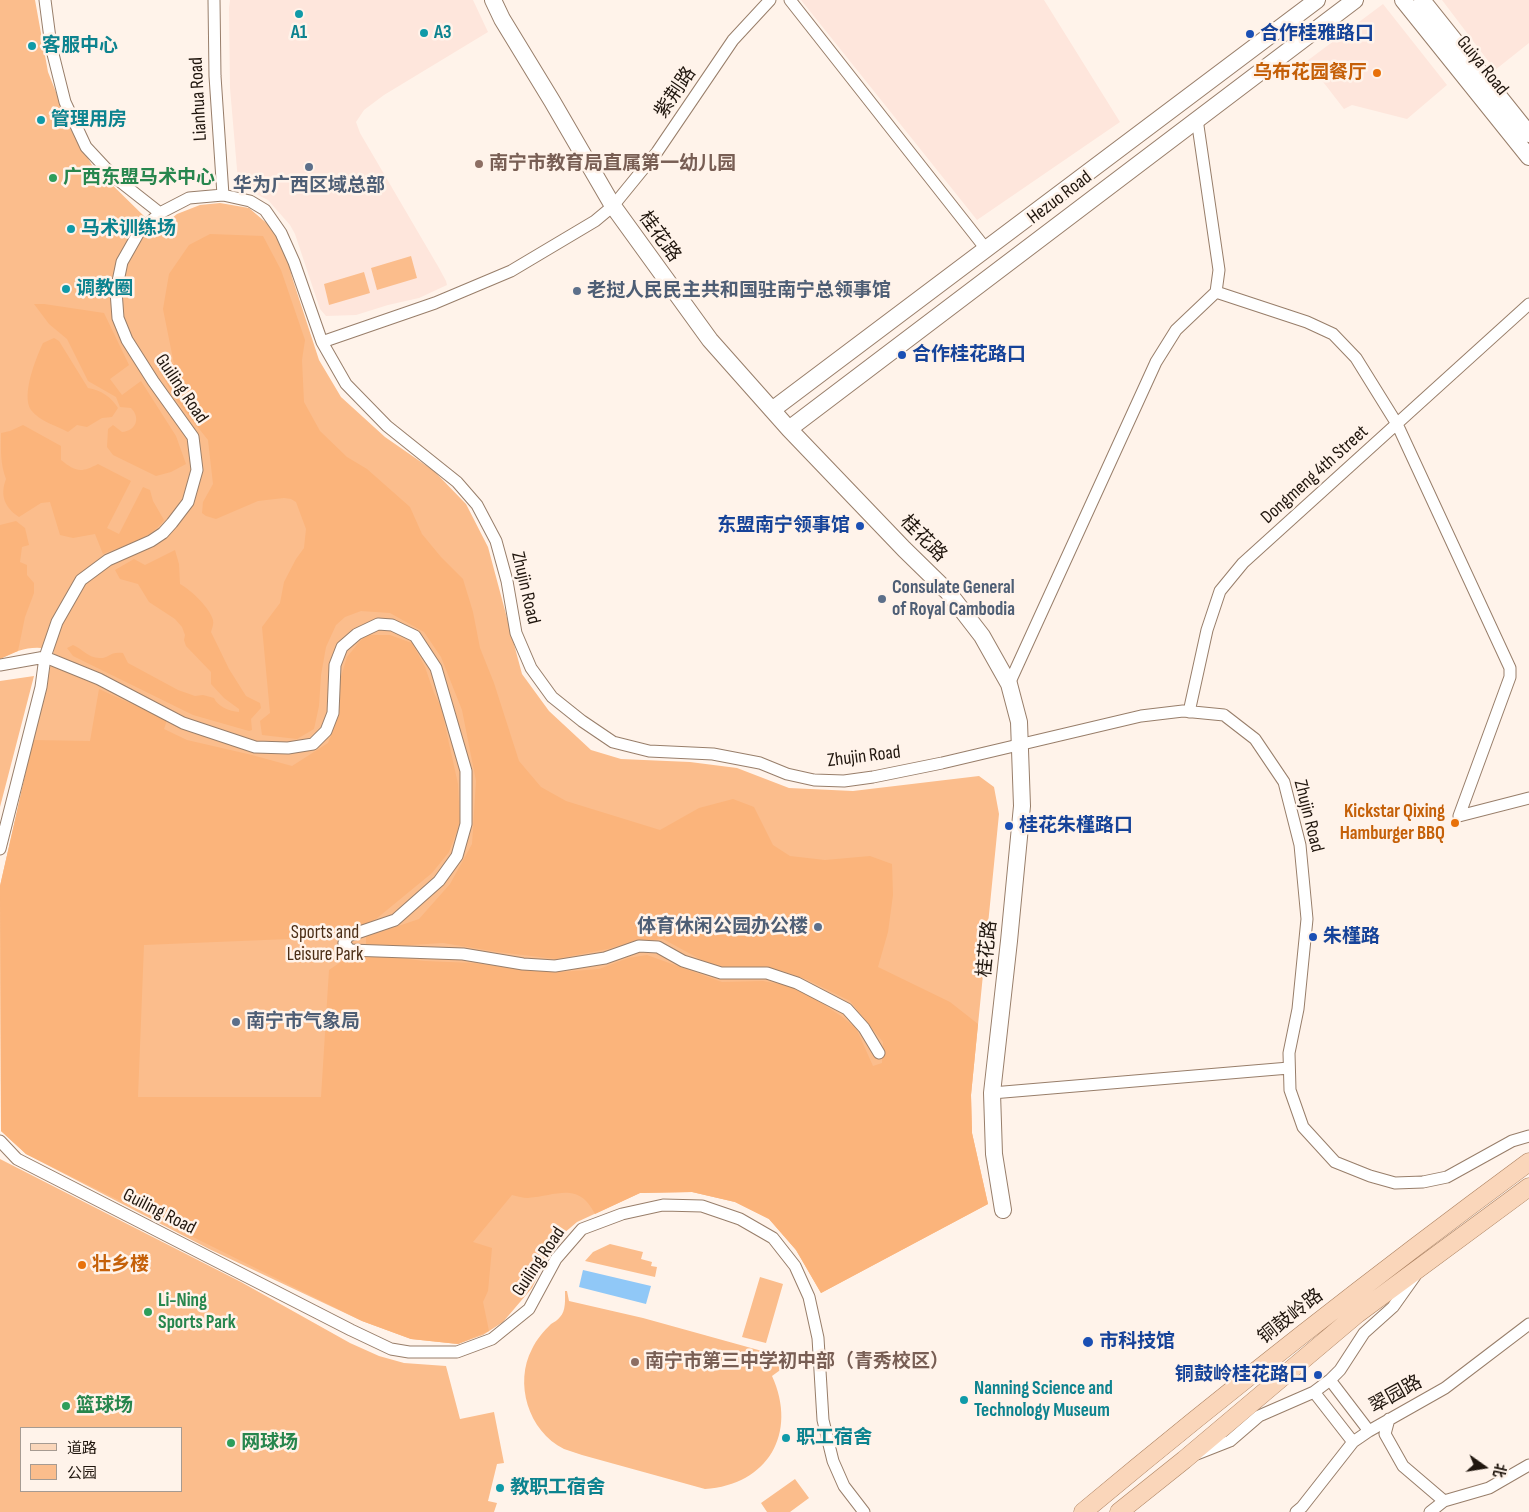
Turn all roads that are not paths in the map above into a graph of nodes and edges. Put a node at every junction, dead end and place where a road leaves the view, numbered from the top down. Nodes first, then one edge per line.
1 (45, 0) edge
2 (214, 0) edge
3 (493, 0) edge
4 (770, 0) edge
5 (790, 0) edge
6 (1317, 0) edge
7 (1355, 0) edge
8 (1403, 0) edge
9 (1422, 0) edge
10 (1197, 119) junction
11 (1529, 134) edge
12 (1529, 157) edge
13 (222, 195) junction
14 (613, 206) junction
15 (160, 213) junction
16 (986, 249) junction
17 (1216, 292) junction
18 (1529, 304) edge
19 (322, 342) junction
20 (772, 410) junction
21 (1397, 424) junction
22 (789, 429) junction
23 (45, 658) junction
24 (0, 665) edge
25 (1009, 684) junction
26 (1189, 712) junction
27 (1020, 745) junction
28 (1529, 798) edge
29 (0, 849) edge
30 (879, 1053) dead end
31 (1289, 1068) junction
32 (992, 1093) junction
33 (1529, 1136) edge
34 (0, 1141) edge
35 (1529, 1162) edge
36 (1529, 1187) edge
37 (1521, 1196) edge
38 (1003, 1210) dead end
39 (1423, 1266) junction
40 (1529, 1324) edge
41 (1330, 1380) junction
42 (1314, 1392) junction
43 (1389, 1419) junction
44 (1369, 1431) junction
45 (1354, 1442) junction
46 (1184, 1460) junction
47 (1529, 1465) edge
48 (1444, 1501) junction
49 (864, 1512) edge
50 (1083, 1512) edge
51 (1119, 1512) edge
52 (1296, 1512) edge
53 (1430, 1512) edge

1 - 15 street
2 - 13 street, Lianhua Road
3 - 14 street, 桂花路
4 - 14 street, 紫荆路
5 - 16 street
6 - 16 street
7 - 10 street, Hezuo Road
8 - 12 street, Guiya Road
9 - 11 street, Guiya Road
10 - 17 street
10 - 22 street, Hezuo Road
13 - 15 street, Guiling Road
13 - 19 street, Guiling Road
14 - 19 street
14 - 20 street, 桂花路
15 - 23 street, Guiling Road
16 - 20 street
17 - 21 street
17 - 25 street
18 - 21 street, Dongmeng 4th Street
19 - 27 street, Zhujin Road
20 - 22 street, 桂花路
21 - 26 street, Dongmeng 4th Street
21 - 28 street
22 - 25 street, 桂花路
23 - 24 street
23 - 29 street, Guiling Road
23 - 30 street
25 - 27 street, 桂花路
26 - 27 street, Zhujin Road
26 - 31 street, Zhujin Road
27 - 32 street, 桂花路
31 - 32 street
31 - 33 street, Zhujin Road
32 - 38 street, 桂花路
34 - 49 street, Guiling Road
35 - 50 main road, 铜鼓岭路
36 - 37 main road, 铜鼓岭路
37 - 39 main road, 铜鼓岭路
39 - 41 street
39 - 46 main road, 铜鼓岭路
40 - 43 street, 翠园路
41 - 42 street
41 - 44 street
42 - 45 street
42 - 46 street
43 - 44 street, 翠园路
43 - 48 street
44 - 45 street, 翠园路
45 - 52 street, 翠园路
46 - 51 main road, 铜鼓岭路
47 - 48 street
48 - 53 street

